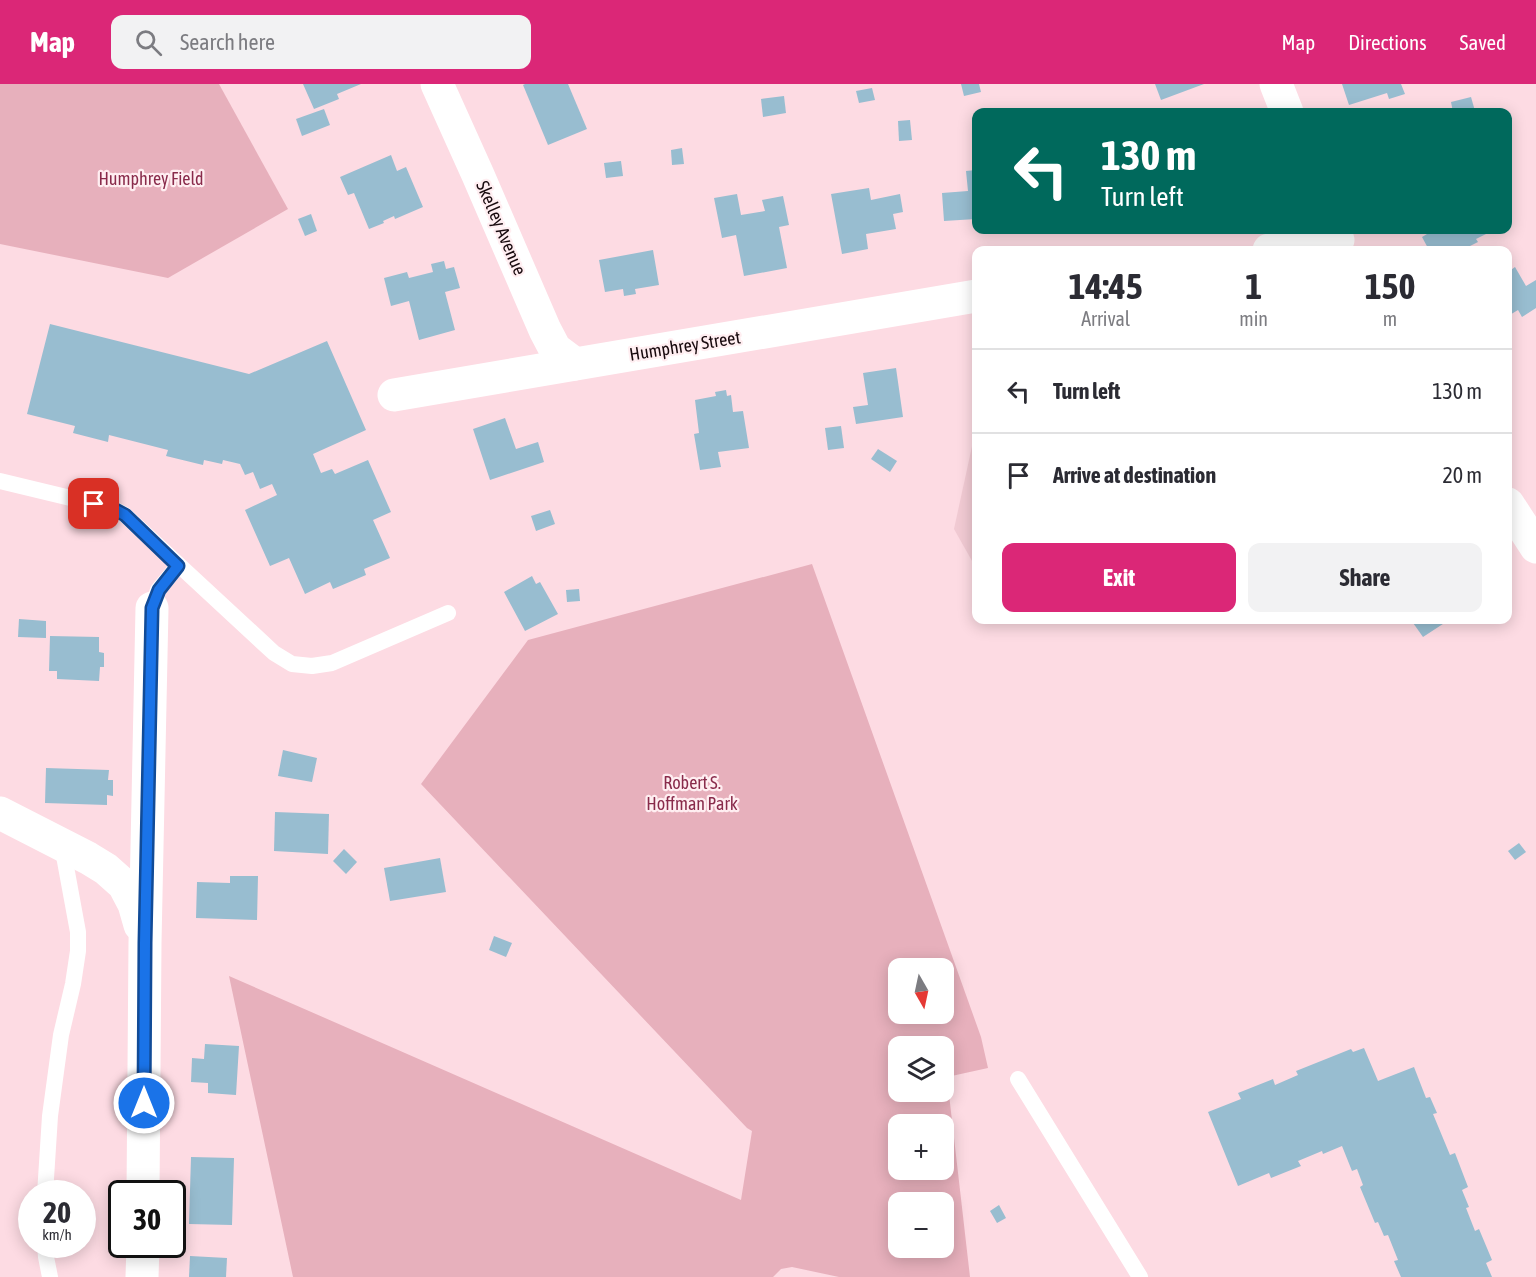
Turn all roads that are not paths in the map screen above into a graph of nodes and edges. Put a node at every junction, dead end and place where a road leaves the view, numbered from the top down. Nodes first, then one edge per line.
1 (437, 84) edge
2 (1276, 84) edge
3 (1285, 108) edge
4 (1339, 240) edge
5 (1297, 246) edge
6 (972, 298) edge
7 (574, 364) junction
8 (394, 395) dead end
9 (0, 481) edge
10 (1512, 510) edge
11 (1536, 547) edge
12 (178, 566) junction
13 (152, 608) joint
14 (448, 613) dead end
15 (0, 813) edge
16 (62, 844) junction
17 (145, 943) junction
18 (1018, 1079) dead end
19 (46, 1180) edge
20 (143, 1180) edge
21 (45, 1258) edge
22 (143, 1258) edge
23 (50, 1277) edge
24 (142, 1277) edge
25 (1140, 1277) edge

1 - 7 street, Skelley Avenue
2 - 3 street
4 - 5 street
6 - 7 street, Humphrey Street
7 - 8 street, Humphrey Street
9 - 12 lane
10 - 11 street
12 - 13 lane
12 - 14 lane
13 - 17 street
15 - 16 street
16 - 17 street
16 - 19 lane
17 - 20 street
18 - 25 lane
21 - 23 lane
22 - 24 street

